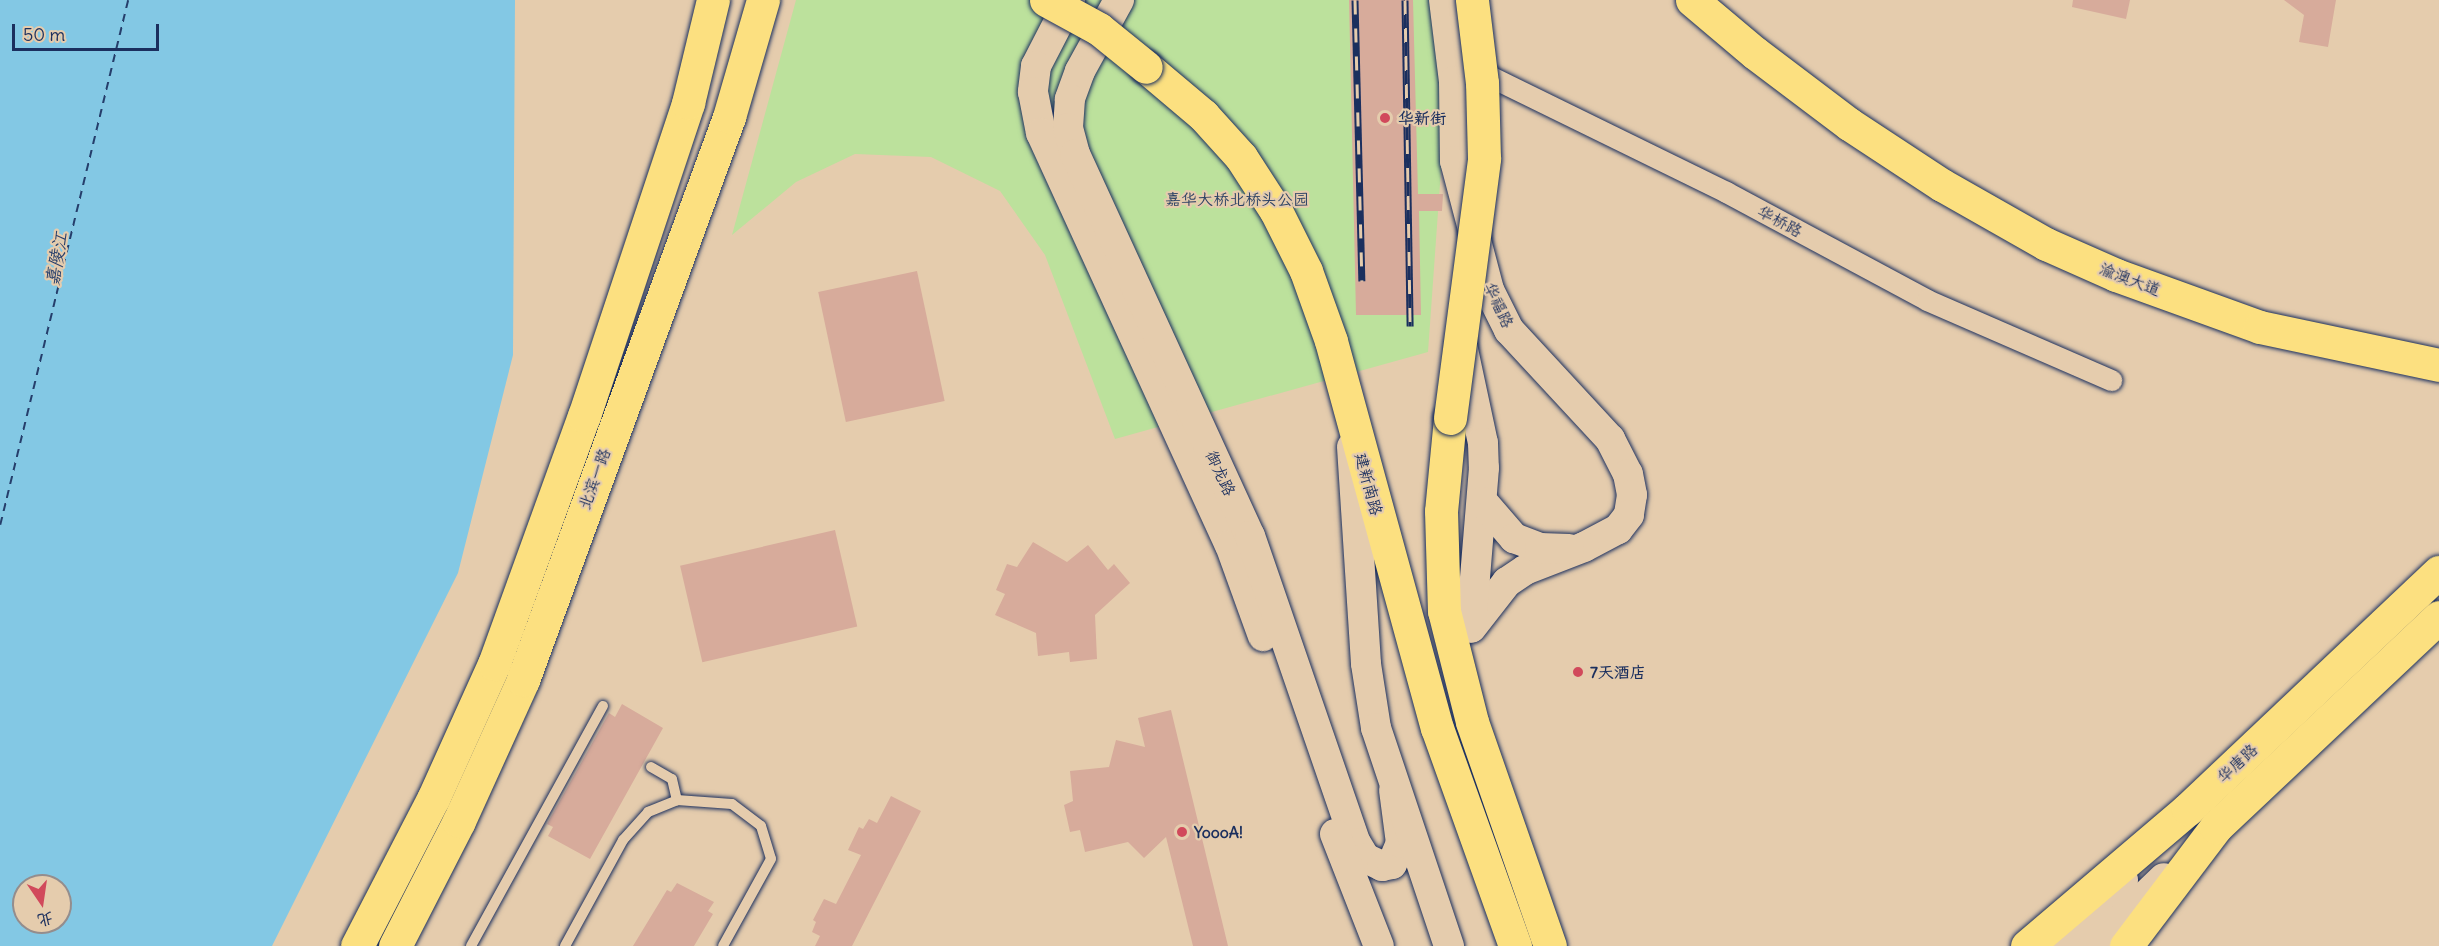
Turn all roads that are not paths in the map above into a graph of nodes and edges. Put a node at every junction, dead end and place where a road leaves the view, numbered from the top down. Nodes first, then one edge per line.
1 (713, 0) edge
2 (763, 0) edge
3 (1046, 0) edge
4 (1070, 0) edge
5 (1119, 0) edge
6 (1444, 0) edge
7 (1472, 0) edge
8 (1692, 0) edge
9 (1451, 57) junction
10 (2436, 363) edge
11 (2111, 380) dead end
12 (1349, 411) junction
13 (1464, 416) junction
14 (1483, 502) junction
15 (1584, 547) junction
16 (2439, 572) edge
17 (2439, 617) edge
18 (1471, 628) junction
19 (603, 706) dead end
20 (1472, 722) junction
21 (651, 767) dead end
22 (1394, 790) junction
23 (677, 800) junction
24 (2188, 809) junction
25 (2216, 827) junction
26 (1434, 910) junction
27 (357, 946) edge
28 (395, 946) edge
29 (471, 946) edge
30 (565, 946) edge
31 (723, 946) edge
32 (1379, 946) edge
33 (1428, 946) edge
34 (1449, 946) edge
35 (1515, 946) edge
36 (1550, 946) edge
37 (2027, 946) edge
38 (2059, 946) edge
39 (2093, 946) edge
40 (2126, 946) edge

1 - 27 main road, 北滨一路
2 - 28 main road, 北滨一路
3 - 12 main road, 建新南路, bridge
4 - 32 main road, 御龙路
5 - 22 main road, 御龙路
6 - 9 main road, 华福路
7 - 13 main road, bridge
8 - 10 main road, 渝澳大道
9 - 11 street, 华桥路
9 - 15 main road, 华福路
12 - 22 main road
12 - 35 main road, 建新南路
13 - 14 main road
13 - 20 main road
14 - 15 main road, 华福路
14 - 18 main road
15 - 18 main road, 华福路
16 - 24 main road, 华唐路
17 - 25 main road, 华唐路
18 - 20 main road
19 - 29 lane
20 - 36 main road
21 - 23 lane
22 - 26 main road
23 - 30 lane
23 - 31 lane
24 - 37 main road, 华唐路
24 - 38 main road
25 - 39 main road
25 - 40 main road, 华唐路
26 - 33 main road
26 - 34 main road

